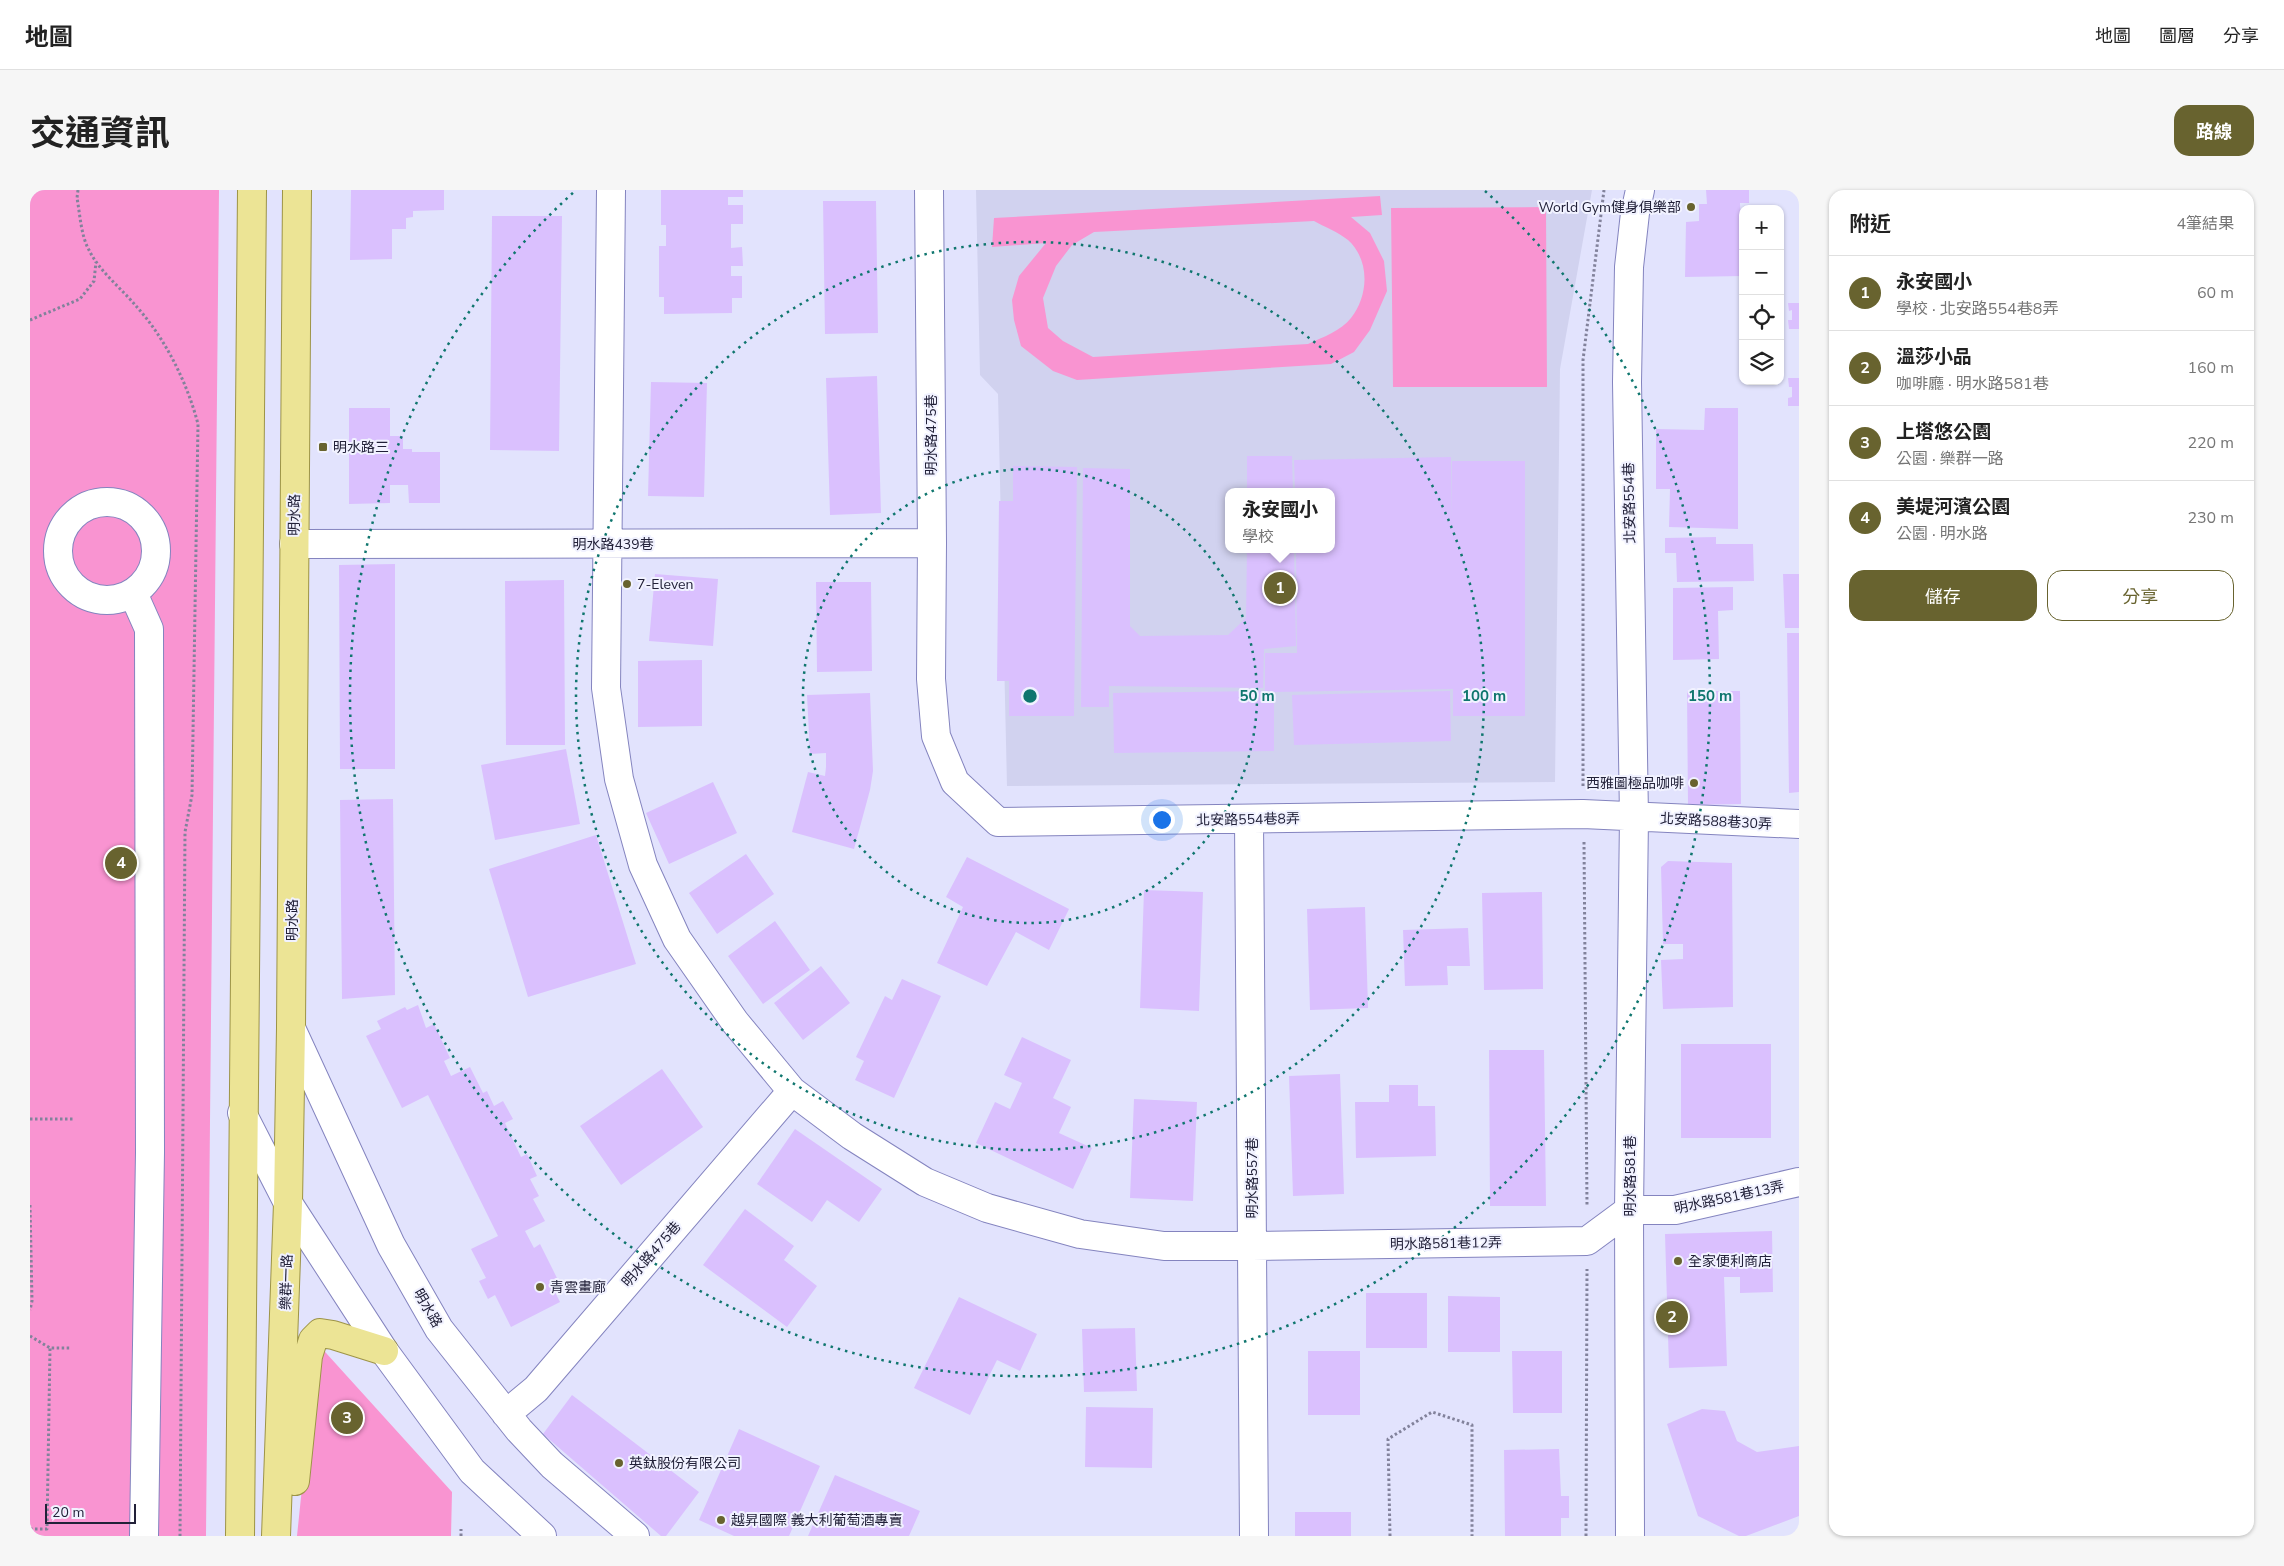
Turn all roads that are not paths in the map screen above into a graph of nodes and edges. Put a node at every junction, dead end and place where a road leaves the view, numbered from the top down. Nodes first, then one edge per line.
1 (252, 190) edge
2 (298, 190) edge
3 (612, 190) edge
4 (929, 190) edge
5 (1640, 190) edge
6 (932, 543) junction
7 (294, 544) junction
8 (607, 544) junction
9 (133, 593) dead end
10 (931, 679) joint
11 (1634, 817) junction
12 (1249, 819) junction
13 (1799, 824) edge
14 (291, 1028) junction
15 (792, 1090) junction
16 (242, 1113) junction
17 (1799, 1182) edge
18 (288, 1203) junction
19 (1629, 1210) junction
20 (1252, 1246) junction
21 (384, 1351) junction
22 (506, 1414) junction
23 (144, 1536) edge
24 (240, 1536) edge
25 (276, 1536) edge
26 (284, 1536) edge
27 (542, 1536) edge
28 (635, 1536) edge
29 (1254, 1536) edge
30 (1630, 1536) edge

1 - 16 main road
2 - 7 main road, 明水路
3 - 8 street, 明水路581巷12弄
4 - 6 street, 明水路475巷
5 - 11 street, 北安路554巷
6 - 8 street, 明水路439巷
6 - 10 street, 明水路475巷
7 - 8 street, 明水路439巷
7 - 14 main road, 明水路
8 - 15 street, 明水路581巷12弄
9 - 23 street
10 - 12 street, 北安路554巷8弄
11 - 12 street, 北安路554巷8弄
11 - 13 street, 北安路588巷30弄
11 - 19 street, 明水路581巷
12 - 20 street, 明水路557巷
14 - 18 main road, 樂群一路
14 - 22 street, 明水路
15 - 20 street, 明水路581巷12弄
15 - 22 street, 明水路475巷
16 - 18 street
16 - 24 main road
17 - 19 street, 明水路581巷13弄
18 - 21 street
18 - 25 main road, 樂群一路
19 - 20 street, 明水路581巷12弄
19 - 30 street, 明水路581巷
20 - 29 street, 明水路557巷
21 - 26 main road
21 - 27 street
22 - 28 street, 明水路

